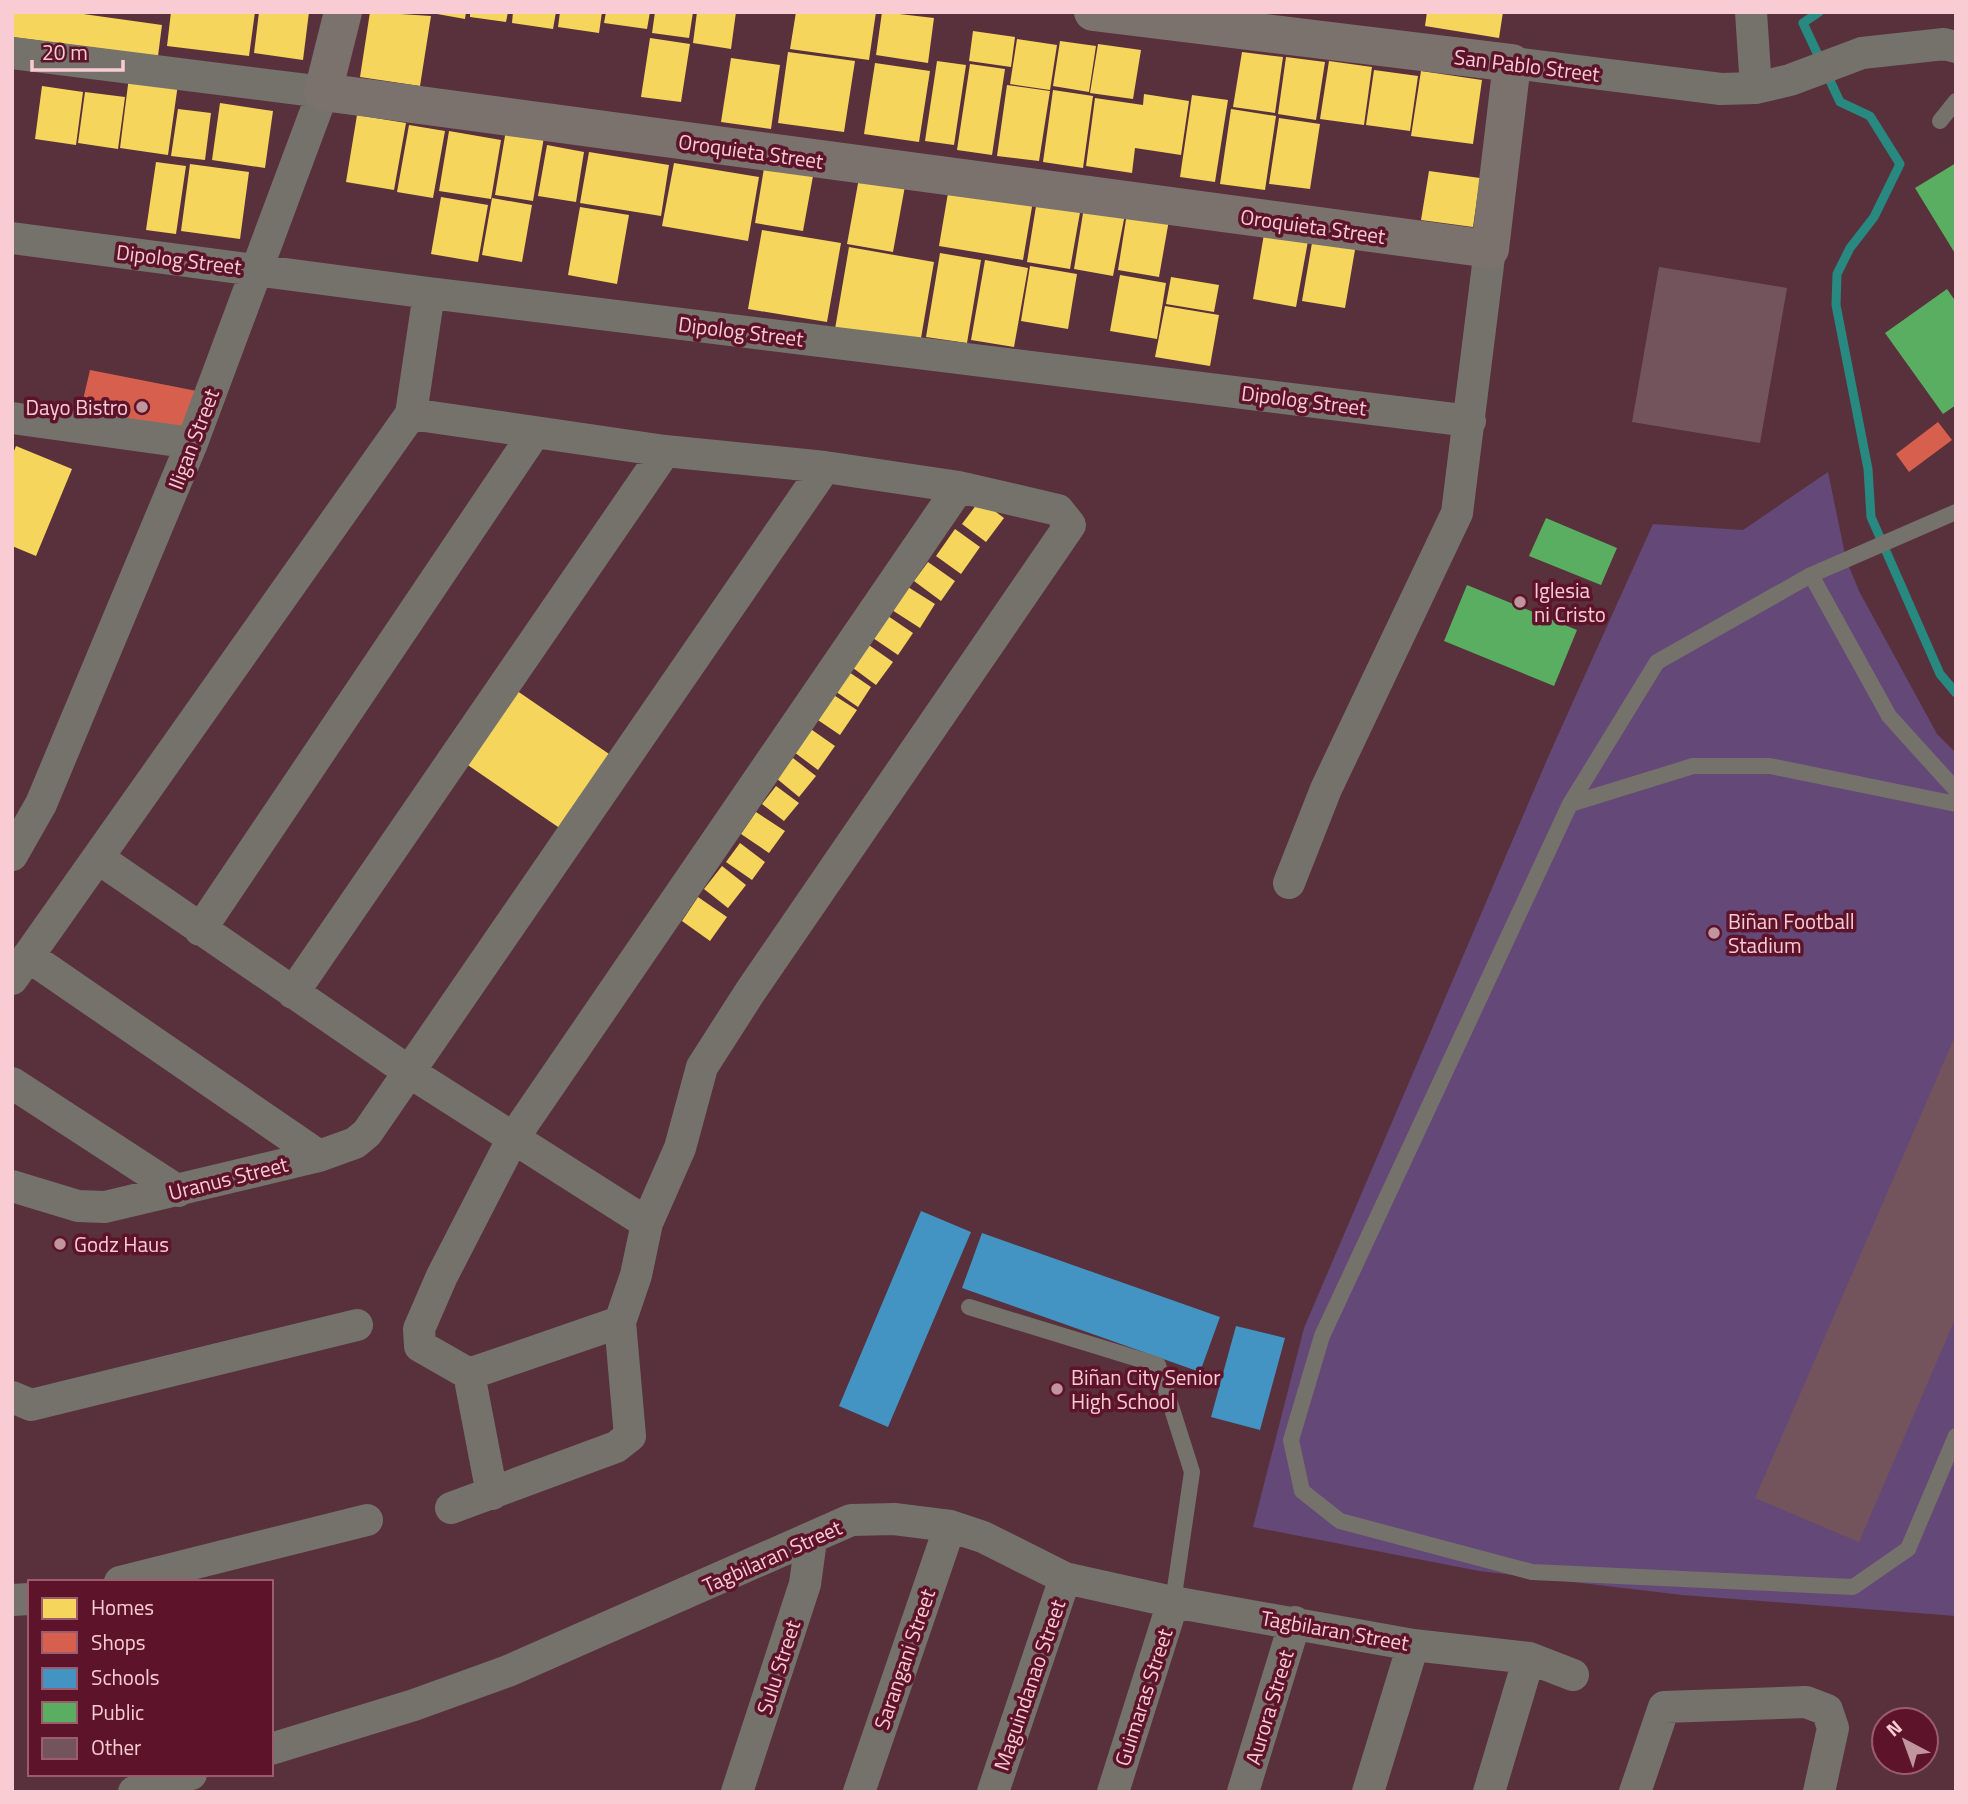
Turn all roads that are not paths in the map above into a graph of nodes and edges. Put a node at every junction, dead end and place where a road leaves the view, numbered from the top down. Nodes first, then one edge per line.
1 (343, 12) edge
2 (1093, 12) edge
3 (1751, 12) edge
4 (1956, 47) edge
5 (12, 53) edge
6 (1512, 63) junction
7 (1756, 88) junction
8 (323, 92) junction
9 (1956, 101) edge
10 (1940, 121) dead end
11 (12, 238) edge
12 (1490, 249) junction
13 (257, 268) junction
14 (429, 293) junction
15 (411, 414) junction
16 (12, 418) edge
17 (1471, 421) junction
18 (535, 432) junction
19 (192, 443) junction
20 (665, 451) junction
21 (825, 467) junction
22 (959, 487) junction
23 (1956, 512) edge
24 (1811, 575) junction
25 (1956, 790) edge
26 (1570, 804) junction
27 (1956, 804) edge
28 (12, 855) edge
29 (98, 858) junction
30 (1289, 883) dead end
31 (200, 930) junction
32 (20, 967) edge
33 (293, 993) junction
34 (411, 1073) junction
35 (12, 1083) edge
36 (512, 1140) junction
37 (319, 1156) junction
38 (12, 1186) edge
39 (177, 1191) junction
40 (647, 1223) junction
41 (969, 1307) dead end
42 (620, 1322) junction
43 (357, 1325) dead end
44 (469, 1374) junction
45 (12, 1397) edge
46 (1956, 1436) edge
47 (492, 1494) junction
48 (451, 1508) dead end
49 (367, 1520) dead end
50 (950, 1526) junction
51 (811, 1540) junction
52 (1065, 1578) junction
53 (128, 1580) edge
54 (1173, 1602) junction
55 (1295, 1622) junction
56 (1413, 1645) junction
57 (1529, 1658) junction
58 (1573, 1675) dead end
59 (273, 1748) edge
60 (185, 1776) edge
61 (134, 1792) edge
62 (737, 1792) edge
63 (859, 1792) edge
64 (993, 1792) edge
65 (1113, 1792) edge
66 (1243, 1792) edge
67 (1368, 1792) edge
68 (1489, 1792) edge
69 (1635, 1792) edge
70 (1819, 1792) edge

1 - 8 street, Iligan Street
2 - 6 street, San Pablo Street
3 - 7 street
4 - 7 street, San Pablo Street
5 - 8 street, Oroquieta Street
6 - 7 street, San Pablo Street
6 - 12 street
8 - 12 street, Oroquieta Street
8 - 13 street, Iligan Street
9 - 10 lane
11 - 13 street, Dipolog Street
12 - 17 street
13 - 14 street, Dipolog Street
13 - 19 street, Iligan Street
14 - 15 street
14 - 17 street, Dipolog Street
15 - 18 street
15 - 29 street
16 - 19 street
17 - 30 street
18 - 20 street
18 - 31 street
19 - 28 street, Iligan Street
20 - 21 street
20 - 33 street
21 - 22 street
21 - 34 street, Uranus Street
22 - 36 street
22 - 40 street
23 - 24 lane
24 - 25 lane
24 - 26 lane
26 - 27 lane
26 - 46 lane
29 - 31 street
29 - 32 street
31 - 33 street
32 - 37 street
33 - 34 street
34 - 36 street
34 - 37 street, Uranus Street
35 - 39 street
36 - 40 street
36 - 44 street
37 - 39 street, Uranus Street
38 - 39 street, Uranus Street
40 - 42 street
41 - 54 lane
42 - 44 street
42 - 47 street
43 - 45 street
44 - 47 street
47 - 48 street
49 - 53 street
50 - 51 street, Tagbilaran Street
50 - 52 street, Tagbilaran Street
50 - 63 street, Sarangani Street
51 - 59 street, Tagbilaran Street
51 - 62 street, Sulu Street
52 - 54 street, Tagbilaran Street
52 - 64 street, Maguindanao Street
54 - 55 street, Tagbilaran Street
54 - 65 street, Guimaras Street
55 - 56 street, Tagbilaran Street
55 - 66 street, Aurora Street
56 - 57 street, Tagbilaran Street
56 - 67 street
57 - 58 street, Tagbilaran Street
57 - 68 street
60 - 61 street
69 - 70 street

